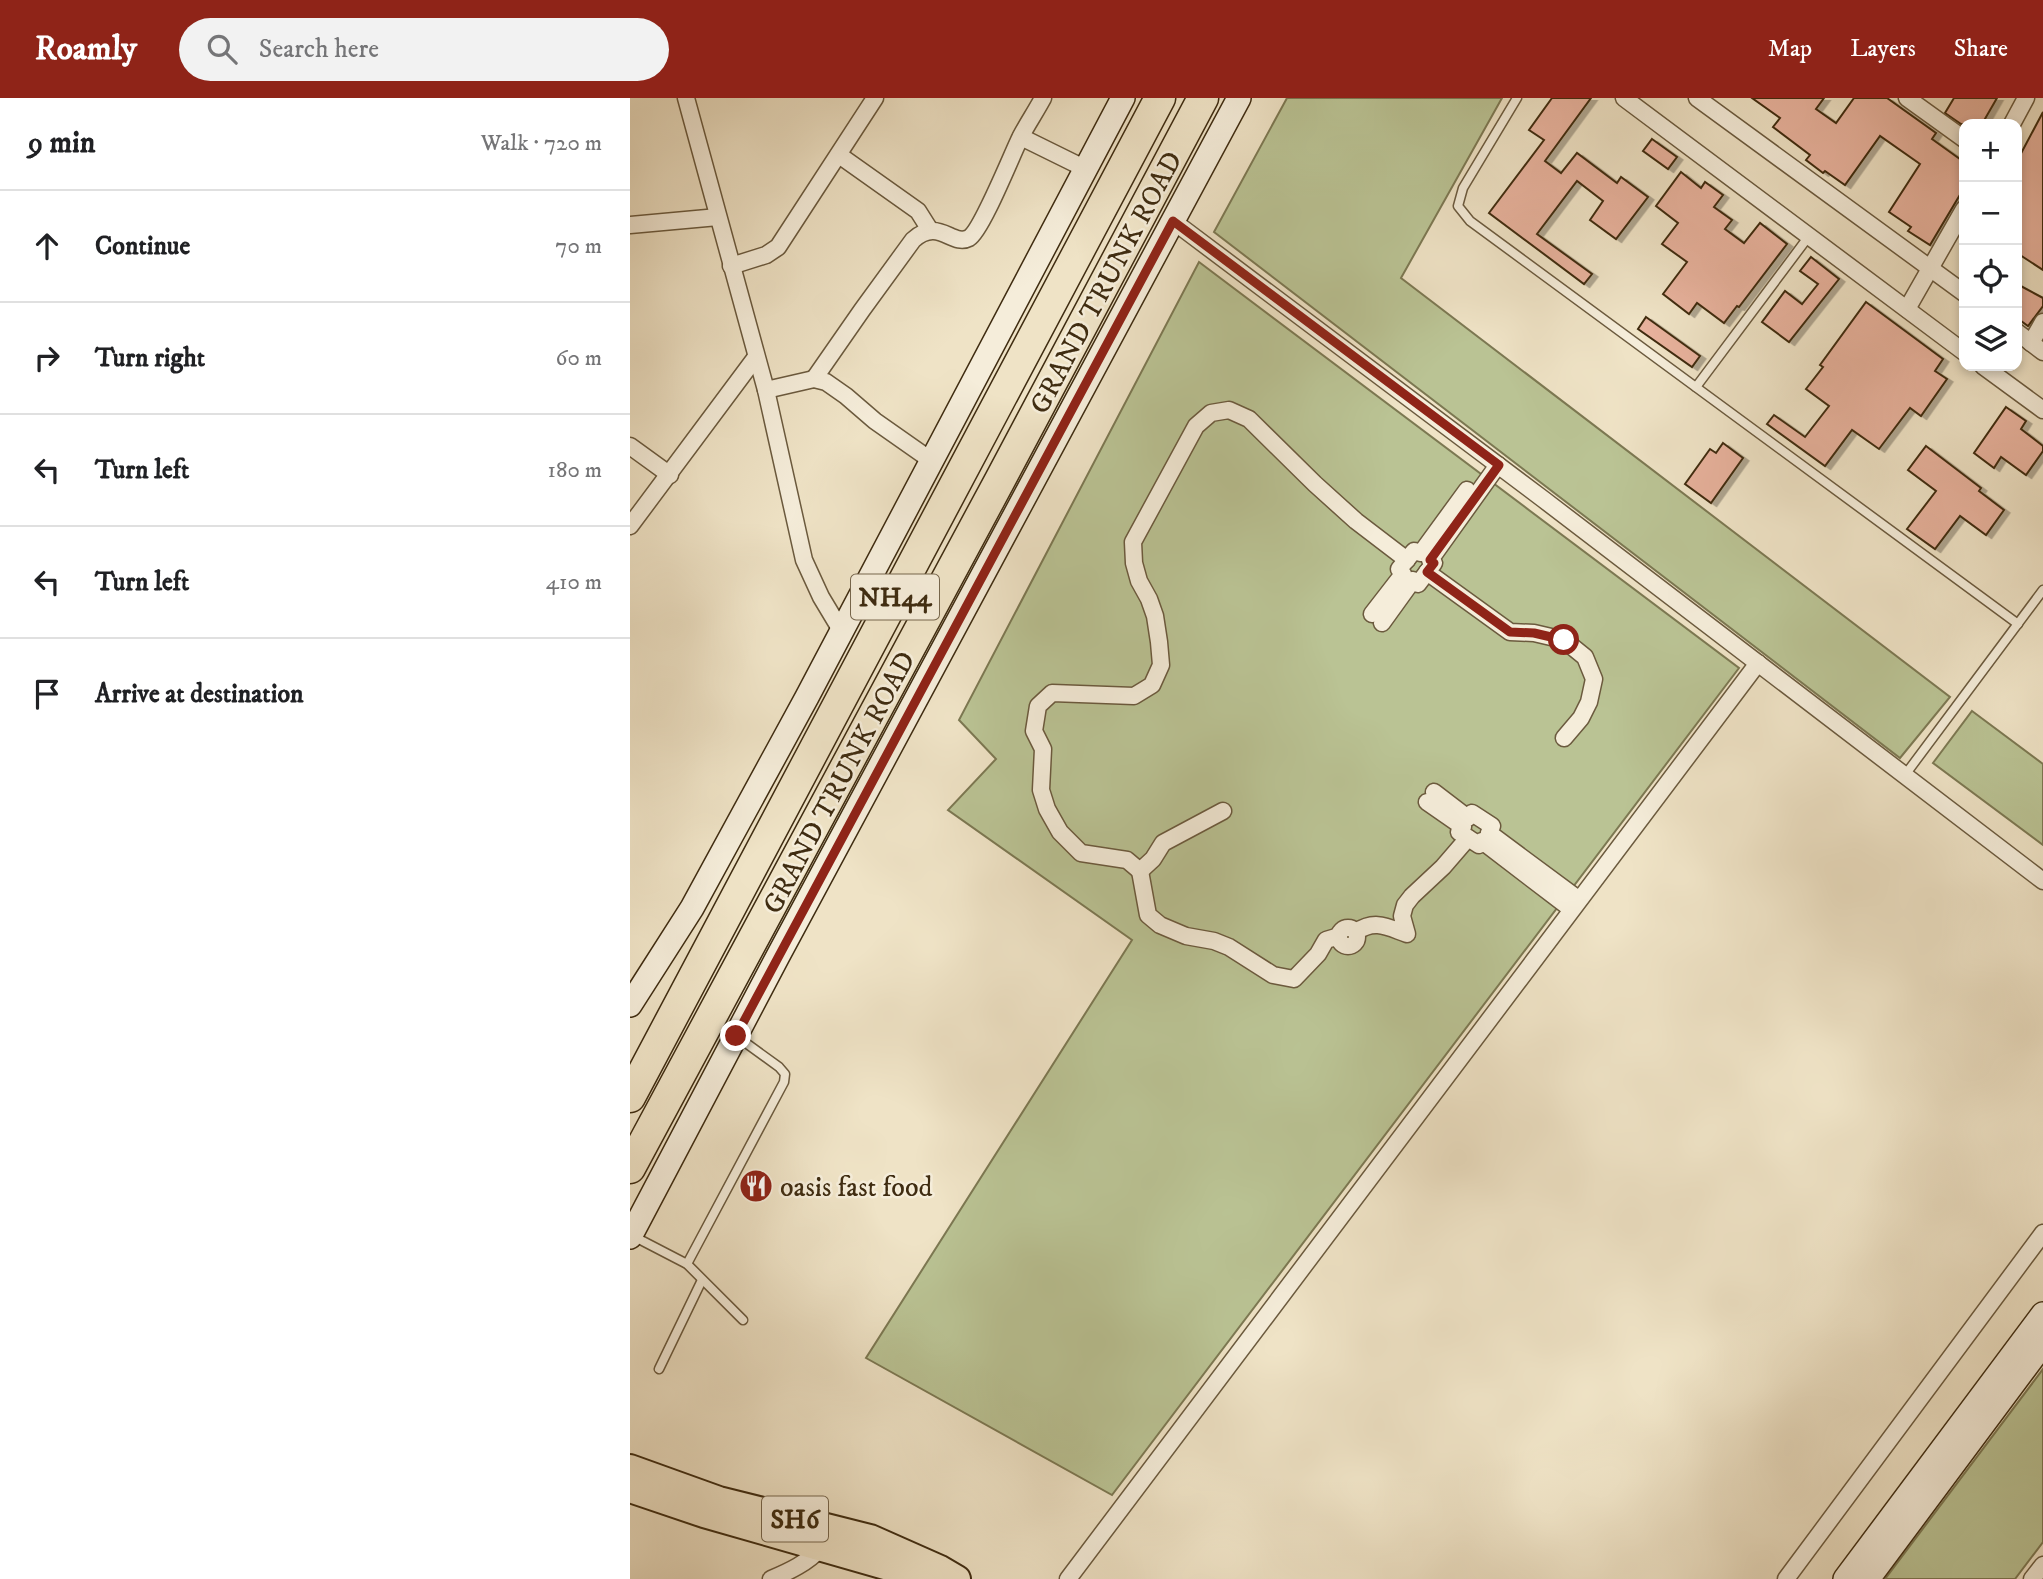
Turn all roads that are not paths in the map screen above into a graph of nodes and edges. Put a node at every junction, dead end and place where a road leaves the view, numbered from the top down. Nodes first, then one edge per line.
1 (687, 98) edge
2 (875, 98) edge
3 (1043, 98) edge
4 (1123, 98) edge
5 (1160, 98) edge
6 (1203, 98) edge
7 (1239, 98) edge
8 (1517, 98) edge
9 (1624, 98) edge
10 (1697, 98) edge
11 (1906, 98) edge
12 (2026, 98) edge
13 (2015, 119) edge
14 (1959, 135) edge
15 (1021, 137) junction
16 (839, 155) junction
17 (1086, 169) junction
18 (718, 216) junction
19 (1959, 218) edge
20 (1173, 221) junction
21 (630, 225) edge
22 (930, 230) junction
23 (1809, 236) junction
24 (731, 266) junction
25 (1931, 268) junction
26 (1959, 289) edge
27 (1908, 309) junction
28 (2043, 322) edge
29 (2022, 336) edge
30 (1959, 348) edge
31 (2037, 348) edge
32 (756, 357) junction
33 (1990, 371) edge
34 (814, 379) junction
35 (1696, 387) junction
36 (766, 390) junction
37 (2043, 410) edge
38 (630, 446) edge
39 (932, 461) junction
40 (1494, 462) junction
41 (670, 475) junction
42 (630, 526) edge
43 (1407, 560) junction
44 (1427, 572) junction
45 (2043, 590) edge
46 (2018, 624) junction
47 (842, 632) junction
48 (1758, 663) junction
49 (1564, 738) dead end
50 (1905, 775) junction
51 (1223, 811) dead end
52 (1468, 838) junction
53 (1140, 870) junction
54 (2043, 881) edge
55 (1575, 904) junction
56 (631, 1000) edge
57 (736, 1036) junction
58 (630, 1097) edge
59 (630, 1168) edge
60 (2043, 1233) edge
61 (631, 1236) edge
62 (687, 1264) junction
63 (702, 1280) junction
64 (2043, 1314) edge
65 (743, 1320) dead end
66 (2043, 1344) edge
67 (659, 1369) dead end
68 (630, 1468) edge
69 (630, 1489) edge
70 (821, 1548) junction
71 (2043, 1565) edge
72 (1074, 1577) edge
73 (772, 1579) edge
74 (919, 1579) edge
75 (957, 1579) edge
76 (1786, 1579) edge
77 (1845, 1579) edge
78 (1868, 1579) edge
79 (2032, 1579) edge

1 - 18 street
2 - 16 street
3 - 15 street
4 - 17 street
5 - 58 highway, GRAND TRUNK ROAD / NH44
6 - 59 highway, GRAND TRUNK ROAD / NH44
7 - 20 street
8 - 35 lane
9 - 23 street
10 - 25 street
11 - 14 street
12 - 13 street
15 - 17 street
15 - 22 street
16 - 22 street
16 - 24 street
17 - 39 street
18 - 21 street
18 - 24 street
19 - 25 street
20 - 40 street
20 - 57 street
22 - 34 street
23 - 27 street
23 - 35 lane
24 - 32 street
25 - 26 street
25 - 27 street
27 - 30 street
28 - 31 street
29 - 31 street
32 - 36 street
32 - 41 street
33 - 37 street
34 - 36 street
34 - 39 street
35 - 46 lane
36 - 47 street
38 - 41 street
39 - 47 street
40 - 43 street
40 - 44 street
40 - 48 street
41 - 42 street
43 - 44 street
43 - 53 street
44 - 49 street
45 - 46 lane
46 - 50 lane
47 - 56 street
48 - 50 street
48 - 55 street
50 - 54 street
51 - 53 street
52 - 53 street
52 - 55 street
52 - 55 street
55 - 72 street
57 - 61 street
57 - 62 lane
60 - 76 street
61 - 62 lane
62 - 63 lane
63 - 65 lane
63 - 67 lane
64 - 77 street
66 - 78 street
68 - 75 main road, SH6
69 - 70 main road, SH6
70 - 73 street
70 - 74 main road, SH6
71 - 79 street

